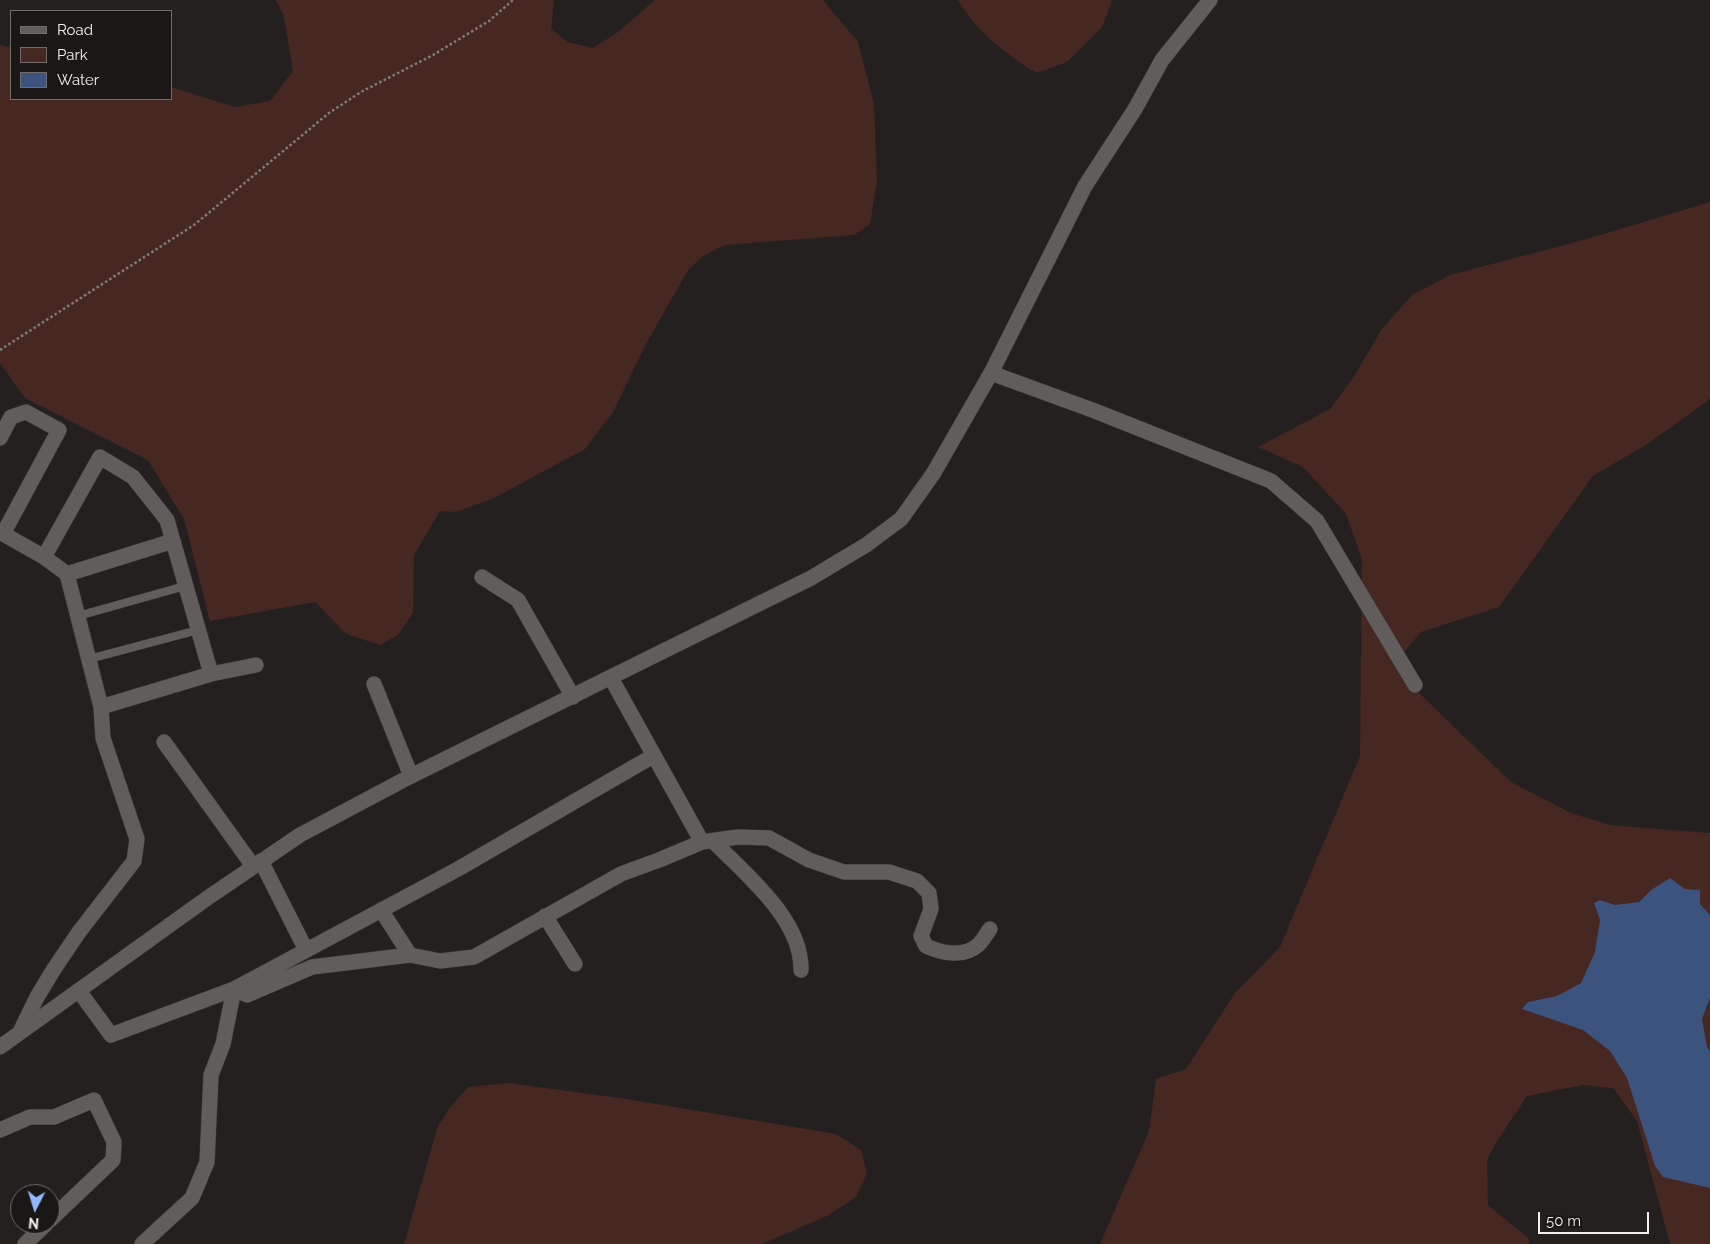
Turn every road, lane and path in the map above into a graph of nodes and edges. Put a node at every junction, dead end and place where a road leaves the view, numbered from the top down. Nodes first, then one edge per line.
1 (513, 0) edge
2 (1210, 0) edge
3 (0, 350) edge
4 (992, 372) junction
5 (0, 438) edge
6 (2, 533) edge
7 (173, 541) junction
8 (44, 558) junction
9 (67, 574) junction
10 (482, 577) dead end
11 (184, 586) junction
12 (78, 616) junction
13 (198, 630) junction
14 (89, 659) junction
15 (256, 665) dead end
16 (211, 674) junction
17 (611, 678) junction
18 (374, 684) dead end
19 (1416, 685) dead end
20 (573, 697) junction
21 (101, 707) junction
22 (164, 742) dead end
23 (654, 756) junction
24 (411, 776) junction
25 (707, 841) junction
26 (257, 864) junction
27 (381, 910) junction
28 (545, 916) junction
29 (990, 929) dead end
30 (306, 950) junction
31 (410, 955) junction
32 (575, 964) dead end
33 (801, 970) dead end
34 (234, 989) junction
35 (79, 990) junction
36 (21, 1030) junction
37 (0, 1047) edge
38 (0, 1130) edge
39 (60, 1210) edge
40 (36, 1234) edge
41 (25, 1244) edge
42 (142, 1244) edge

1 - 3 path
2 - 4 street
4 - 17 street
4 - 19 street
5 - 6 street
6 - 8 street
7 - 8 street
7 - 9 street
7 - 11 street
8 - 9 street
9 - 12 street
10 - 20 street
11 - 12 lane
11 - 13 street
12 - 14 street
13 - 14 lane
13 - 16 street
14 - 21 street
15 - 16 street
16 - 21 street
17 - 20 street
17 - 23 street
18 - 24 street
20 - 24 street
21 - 36 street
22 - 26 street
23 - 25 street
23 - 27 street
24 - 26 street
25 - 28 street
25 - 29 street
25 - 33 street
26 - 30 street
26 - 35 street
27 - 30 street
27 - 31 street
28 - 31 street
28 - 32 street
30 - 34 street
31 - 34 street
34 - 35 street
34 - 42 street
35 - 36 street
36 - 37 street
38 - 39 street
40 - 41 street

